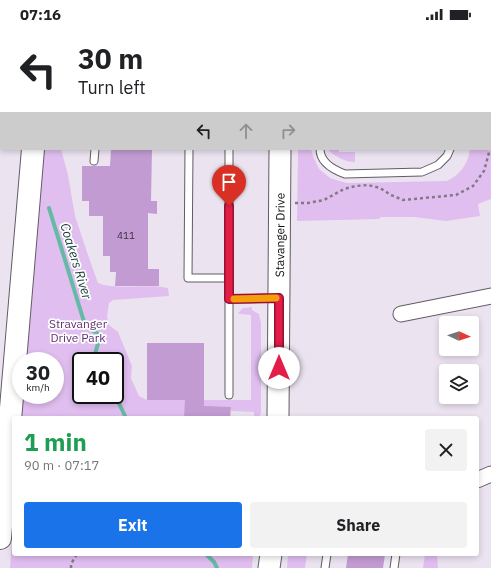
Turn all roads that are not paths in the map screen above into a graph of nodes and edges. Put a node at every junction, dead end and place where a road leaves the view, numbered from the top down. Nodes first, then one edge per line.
1 (33, 150) edge
2 (95, 150) edge
3 (189, 150) edge
4 (229, 150) edge
5 (280, 150) edge
6 (320, 150) edge
7 (450, 150) edge
8 (94, 161) dead end
9 (229, 278) junction
10 (491, 296) edge
11 (279, 298) junction
12 (229, 299) junction
13 (401, 314) dead end
14 (229, 395) dead end
15 (278, 416) edge
16 (491, 474) edge
17 (479, 479) edge
18 (0, 538) edge
19 (271, 556) edge
20 (327, 556) edge
21 (396, 556) edge
22 (269, 568) edge
23 (325, 568) edge
24 (394, 568) edge

1 - 18 highway
2 - 8 lane
3 - 9 lane
4 - 9 lane
5 - 11 street, Stavanger Drive
6 - 7 lane
9 - 12 lane
10 - 13 street
11 - 12 lane
11 - 15 street, Stavanger Drive
12 - 14 lane
16 - 17 street
19 - 22 street
20 - 23 lane
21 - 24 lane

